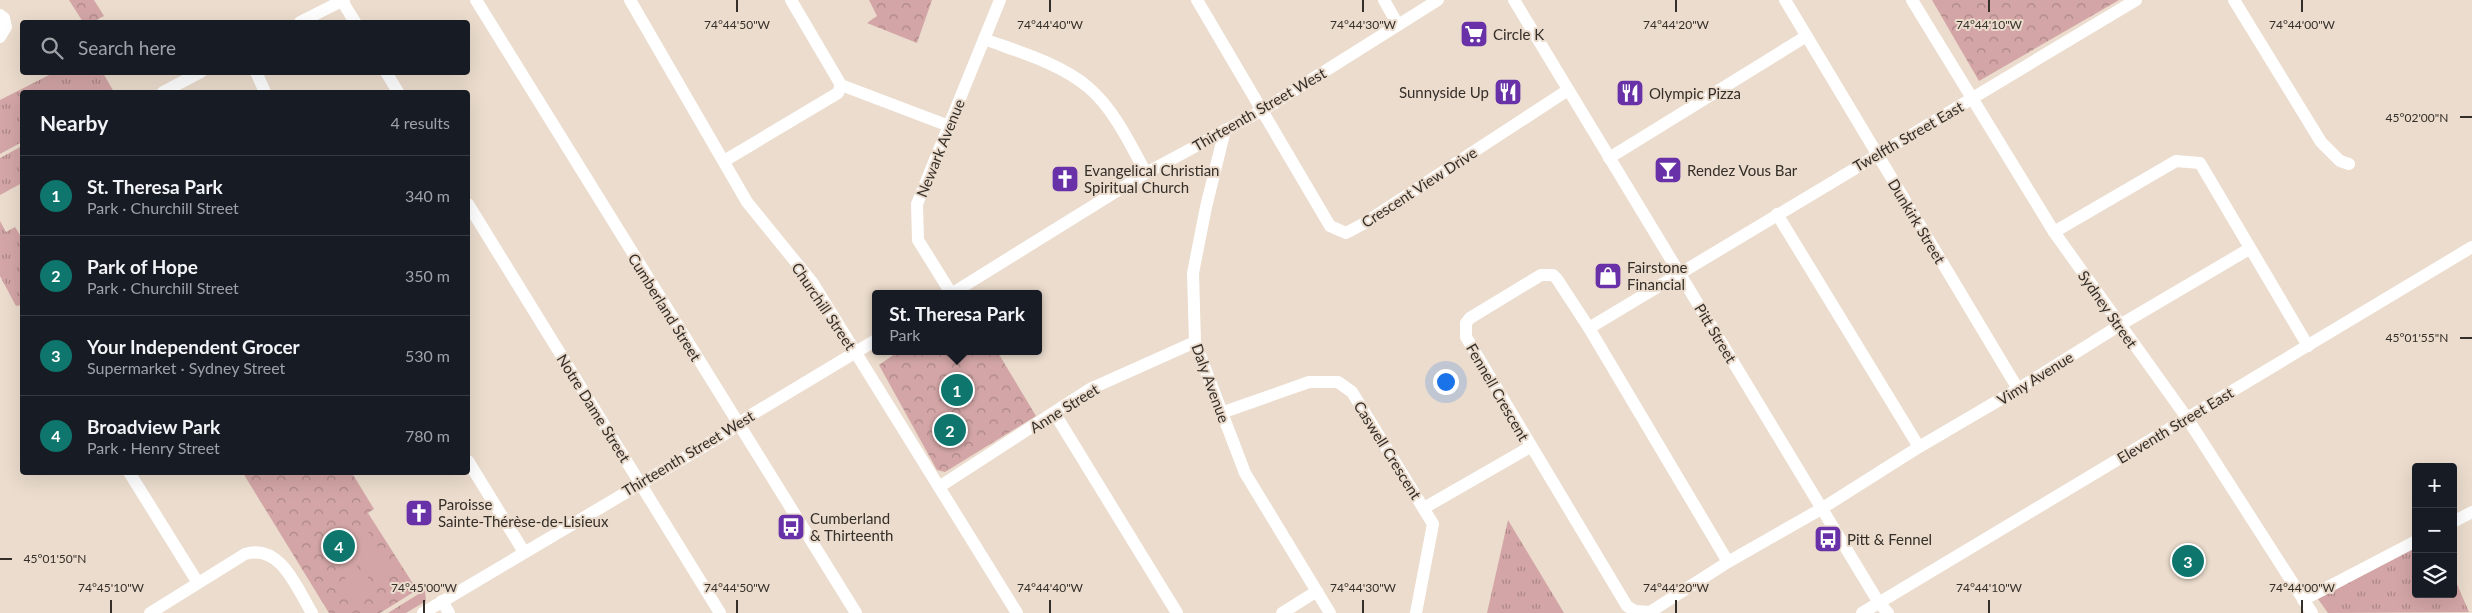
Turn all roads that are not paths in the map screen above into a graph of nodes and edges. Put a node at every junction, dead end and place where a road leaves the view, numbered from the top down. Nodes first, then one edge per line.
1 (343, 0) edge
2 (476, 0) edge
3 (630, 0) edge
4 (791, 0) edge
5 (1000, 0) edge
6 (1197, 0) edge
7 (1384, 0) edge
8 (1438, 0) edge
9 (1514, 0) edge
10 (1785, 0) edge
11 (1912, 0) edge
12 (2136, 0) edge
13 (2234, 0) edge
14 (0, 15) edge
15 (304, 20) edge
16 (354, 20) edge
17 (1398, 25) junction
18 (0, 37) edge
19 (1805, 37) junction
20 (984, 39) junction
21 (195, 75) edge
22 (257, 75) edge
23 (388, 75) edge
24 (841, 85) junction
25 (167, 90) edge
26 (264, 90) edge
27 (397, 90) edge
28 (1568, 90) junction
29 (1972, 98) junction
30 (1263, 110) junction
31 (949, 126) junction
32 (1225, 130) junction
33 (1876, 154) junction
34 (1609, 158) junction
35 (724, 161) junction
36 (2349, 164) dead end
37 (1146, 173) junction
38 (470, 207) edge
39 (1777, 214) junction
40 (2054, 232) junction
41 (2472, 247) edge
42 (2249, 249) junction
43 (1679, 272) junction
44 (949, 290) edge
45 (957, 290) edge
46 (2120, 325) junction
47 (1589, 328) junction
48 (872, 342) edge
49 (1195, 342) junction
50 (2308, 346) junction
51 (855, 352) junction
52 (2018, 389) junction
53 (1221, 413) junction
54 (1055, 414) junction
55 (2187, 418) junction
56 (738, 424) junction
57 (1530, 447) junction
58 (1919, 447) junction
59 (470, 464) edge
60 (131, 475) edge
61 (640, 483) junction
62 (939, 487) junction
63 (1424, 508) junction
64 (1821, 509) junction
65 (2472, 512) edge
66 (2457, 520) edge
67 (2412, 543) edge
68 (524, 552) junction
69 (1728, 562) junction
70 (198, 583) junction
71 (1317, 591) junction
72 (2303, 600) junction
73 (442, 601) junction
74 (1879, 603) junction
75 (150, 613) edge
76 (312, 613) edge
77 (423, 613) edge
78 (449, 613) edge
79 (720, 613) edge
80 (856, 613) edge
81 (1017, 613) edge
82 (1177, 613) edge
83 (1282, 613) edge
84 (1330, 613) edge
85 (1416, 613) edge
86 (1862, 613) edge
87 (1888, 613) edge
88 (2312, 613) edge

1 - 15 street
1 - 16 street
2 - 56 street, Cumberland Street
3 - 35 street, Churchill Street
4 - 24 street
5 - 20 street, Newark Avenue
6 - 30 street
7 - 17 street
8 - 17 street, Thirteenth Street West
9 - 28 street, Pitt Street
10 - 19 street, Dunkirk Street
11 - 29 street, Sydney Street
12 - 29 street, Twelfth Street East
13 - 36 street
14 - 18 street
17 - 30 street, Thirteenth Street West
19 - 33 street, Dunkirk Street
19 - 34 street
20 - 31 street, Newark Avenue
20 - 37 street
21 - 25 street
22 - 26 street
23 - 27 street
24 - 31 street
24 - 35 street
28 - 30 street, Crescent View Drive
28 - 34 street, Pitt Street
29 - 33 street, Twelfth Street East
29 - 40 street, Sydney Street
30 - 32 street, Thirteenth Street West
31 - 44 street, Newark Avenue
32 - 37 street, Thirteenth Street West
32 - 49 street, Daly Avenue
33 - 39 street, Twelfth Street East
33 - 52 street, Dunkirk Street
34 - 43 street, Pitt Street
35 - 51 street, Churchill Street
37 - 45 street, Thirteenth Street West
38 - 61 street, Notre Dame Street
39 - 43 street, Twelfth Street East
39 - 58 street
40 - 42 street
40 - 46 street, Sydney Street
41 - 50 street, Eleventh Street East
42 - 46 street, Vimy Avenue
42 - 50 street
43 - 47 street, Twelfth Street East
43 - 64 street, Pitt Street
46 - 52 street, Vimy Avenue
46 - 55 street, Sydney Street
47 - 57 street, Fennell Crescent
47 - 69 street, Fennell Crescent
48 - 51 street, Thirteenth Street West
49 - 53 street, Daly Avenue
49 - 54 street, Anne Street
50 - 55 street, Eleventh Street East
51 - 56 street, Thirteenth Street West
51 - 62 street, Churchill Street
52 - 58 street, Vimy Avenue
53 - 63 street, Caswell Crescent
53 - 71 street, Daly Avenue
54 - 62 street, Anne Street
54 - 82 street
55 - 72 street, Sydney Street
55 - 74 street, Eleventh Street East
56 - 61 street, Thirteenth Street West
56 - 80 street, Cumberland Street
57 - 63 street
57 - 69 street, Fennell Crescent
58 - 64 street, Vimy Avenue
59 - 68 street
60 - 70 street
61 - 68 street, Thirteenth Street West
61 - 79 street, Notre Dame Street
62 - 81 street, Churchill Street
63 - 85 street, Caswell Crescent
64 - 69 street, Fennell Crescent
64 - 74 street, Pitt Street
65 - 66 street
67 - 72 street
68 - 73 street, Thirteenth Street West
70 - 75 street
70 - 76 street
71 - 83 street
71 - 84 street, Daly Avenue
72 - 88 street, Sydney Street
73 - 77 street, Thirteenth Street West
73 - 78 street
74 - 86 street, Eleventh Street East
74 - 87 street, Pitt Street

